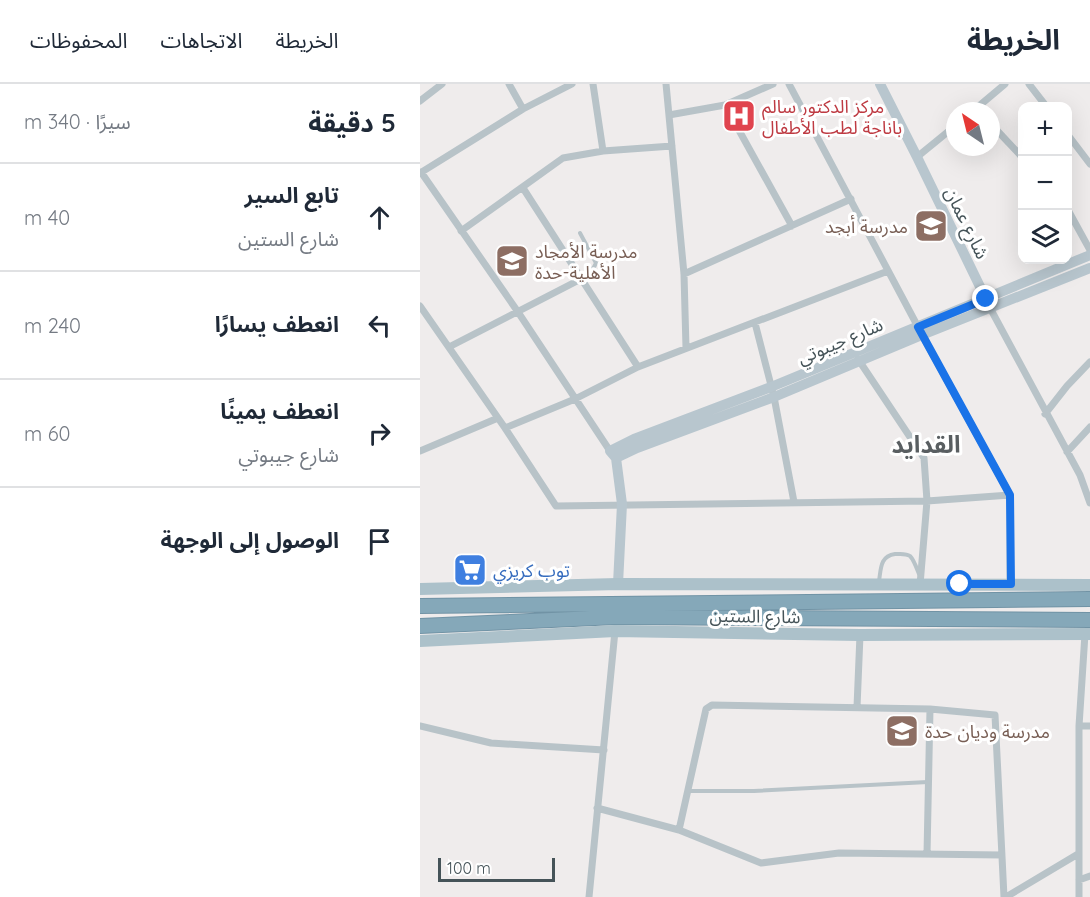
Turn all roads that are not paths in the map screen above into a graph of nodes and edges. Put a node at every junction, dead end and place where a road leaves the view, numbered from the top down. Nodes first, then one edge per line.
1 (509, 84) edge
2 (572, 84) edge
3 (593, 84) edge
4 (666, 84) edge
5 (773, 84) edge
6 (789, 84) edge
7 (880, 84) edge
8 (1005, 84) edge
9 (1029, 84) edge
10 (438, 85) edge
11 (420, 101) edge
12 (985, 102) edge
13 (1043, 102) edge
14 (724, 105) junction
15 (523, 109) junction
16 (669, 114) junction
17 (946, 133) edge
18 (1000, 133) edge
19 (1072, 140) edge
20 (672, 146) junction
21 (603, 151) junction
22 (1022, 156) edge
23 (917, 157) junction
24 (1090, 164) edge
25 (420, 172) edge
26 (523, 188) junction
27 (852, 199) junction
28 (1072, 217) edge
29 (792, 226) junction
30 (461, 231) junction
31 (580, 233) dead end
32 (1090, 250) edge
33 (1090, 255) edge
34 (1090, 268) edge
35 (888, 271) junction
36 (684, 274) junction
37 (581, 279) junction
38 (988, 304) junction
39 (420, 306) edge
40 (518, 312) junction
41 (755, 323) junction
42 (920, 331) junction
43 (449, 347) junction
44 (686, 348) junction
45 (857, 358) junction
46 (1090, 362) edge
47 (638, 367) junction
48 (773, 392) junction
49 (575, 399) junction
50 (1045, 414) junction
51 (498, 418) junction
52 (1090, 427) edge
53 (505, 428) junction
54 (420, 451) edge
55 (1067, 452) junction
56 (613, 454) junction
57 (1010, 495) junction
58 (1090, 499) edge
59 (927, 501) junction
60 (794, 502) junction
61 (622, 504) junction
62 (920, 580) junction
63 (618, 584) junction
64 (960, 584) junction
65 (1011, 584) junction
66 (878, 585) junction
67 (1090, 585) edge
68 (420, 589) edge
69 (959, 599) junction
70 (1090, 599) edge
71 (420, 606) edge
72 (932, 619) junction
73 (1090, 620) edge
74 (616, 624) junction
75 (420, 626) edge
76 (931, 634) junction
77 (1087, 634) edge
78 (860, 636) junction
79 (420, 641) edge
80 (857, 707) junction
81 (930, 709) junction
82 (420, 726) edge
83 (1079, 726) junction
84 (1090, 726) edge
85 (604, 750) junction
86 (929, 782) junction
87 (687, 791) junction
88 (597, 808) junction
89 (679, 830) junction
90 (927, 854) junction
91 (1078, 854) junction
92 (1002, 855) junction
93 (1090, 876) edge
94 (1079, 880) junction
95 (589, 897) edge
96 (1005, 897) edge
97 (1079, 897) edge

1 - 15 street
2 - 15 street
3 - 21 street
4 - 16 street
5 - 14 street
6 - 27 street
7 - 23 street, شارع عمان
8 - 12 street
9 - 13 street
10 - 11 street
14 - 16 street
14 - 29 street
15 - 25 street
16 - 20 street
17 - 23 street
18 - 22 street
19 - 24 street
20 - 21 street
20 - 36 street
21 - 26 street
23 - 38 street, شارع عمان
25 - 30 street
26 - 30 street
26 - 37 street
27 - 29 street
27 - 35 street
28 - 32 street
29 - 36 street
30 - 40 street
31 - 37 lane
33 - 38 street, شارع جيبوتي
34 - 38 street, شارع جيبوتي
35 - 41 street
35 - 42 street
36 - 44 street
37 - 40 street
37 - 47 street
38 - 42 street, شارع جيبوتي
38 - 50 street, شارع عمان
39 - 43 street
40 - 43 street
40 - 49 street
41 - 44 street
41 - 48 street
42 - 45 street, شارع جيبوتي
42 - 57 street
43 - 51 street
44 - 47 street
45 - 48 street, شارع جيبوتي
45 - 59 street
46 - 50 street
47 - 49 street
48 - 56 street, شارع جيبوتي
48 - 60 street
49 - 53 street
49 - 56 street
50 - 55 street, شارع عمان
51 - 53 street
51 - 54 street
52 - 55 street
53 - 61 street
55 - 58 street, شارع عمان
56 - 61 street
57 - 59 street
57 - 65 street
59 - 60 street
59 - 62 street
60 - 61 street
61 - 63 street
62 - 64 main road, شارع الستين
62 - 66 main road, شارع الستين
62 - 66 lane
63 - 66 main road, شارع الستين
63 - 68 main road, شارع الستين
64 - 65 main road, شارع الستين
64 - 69 highway
65 - 67 main road, شارع الستين
69 - 70 highway, شارع الستين
69 - 71 highway, شارع الستين
72 - 73 highway, شارع الستين
72 - 74 highway, شارع الستين
72 - 76 highway
74 - 75 highway, شارع الستين
74 - 78 main road, شارع الستين
74 - 79 main road, شارع الستين
74 - 85 street
76 - 77 main road, شارع الستين
76 - 78 main road, شارع الستين
77 - 83 street
78 - 80 street
80 - 81 street
80 - 87 street
81 - 86 street
81 - 92 street
82 - 85 street
83 - 84 street
83 - 91 street
85 - 88 street
86 - 87 lane
86 - 90 street
87 - 89 street
88 - 89 street
88 - 95 street
89 - 90 street
90 - 92 street
91 - 94 street
91 - 96 street
92 - 96 street
93 - 94 street
94 - 97 street

